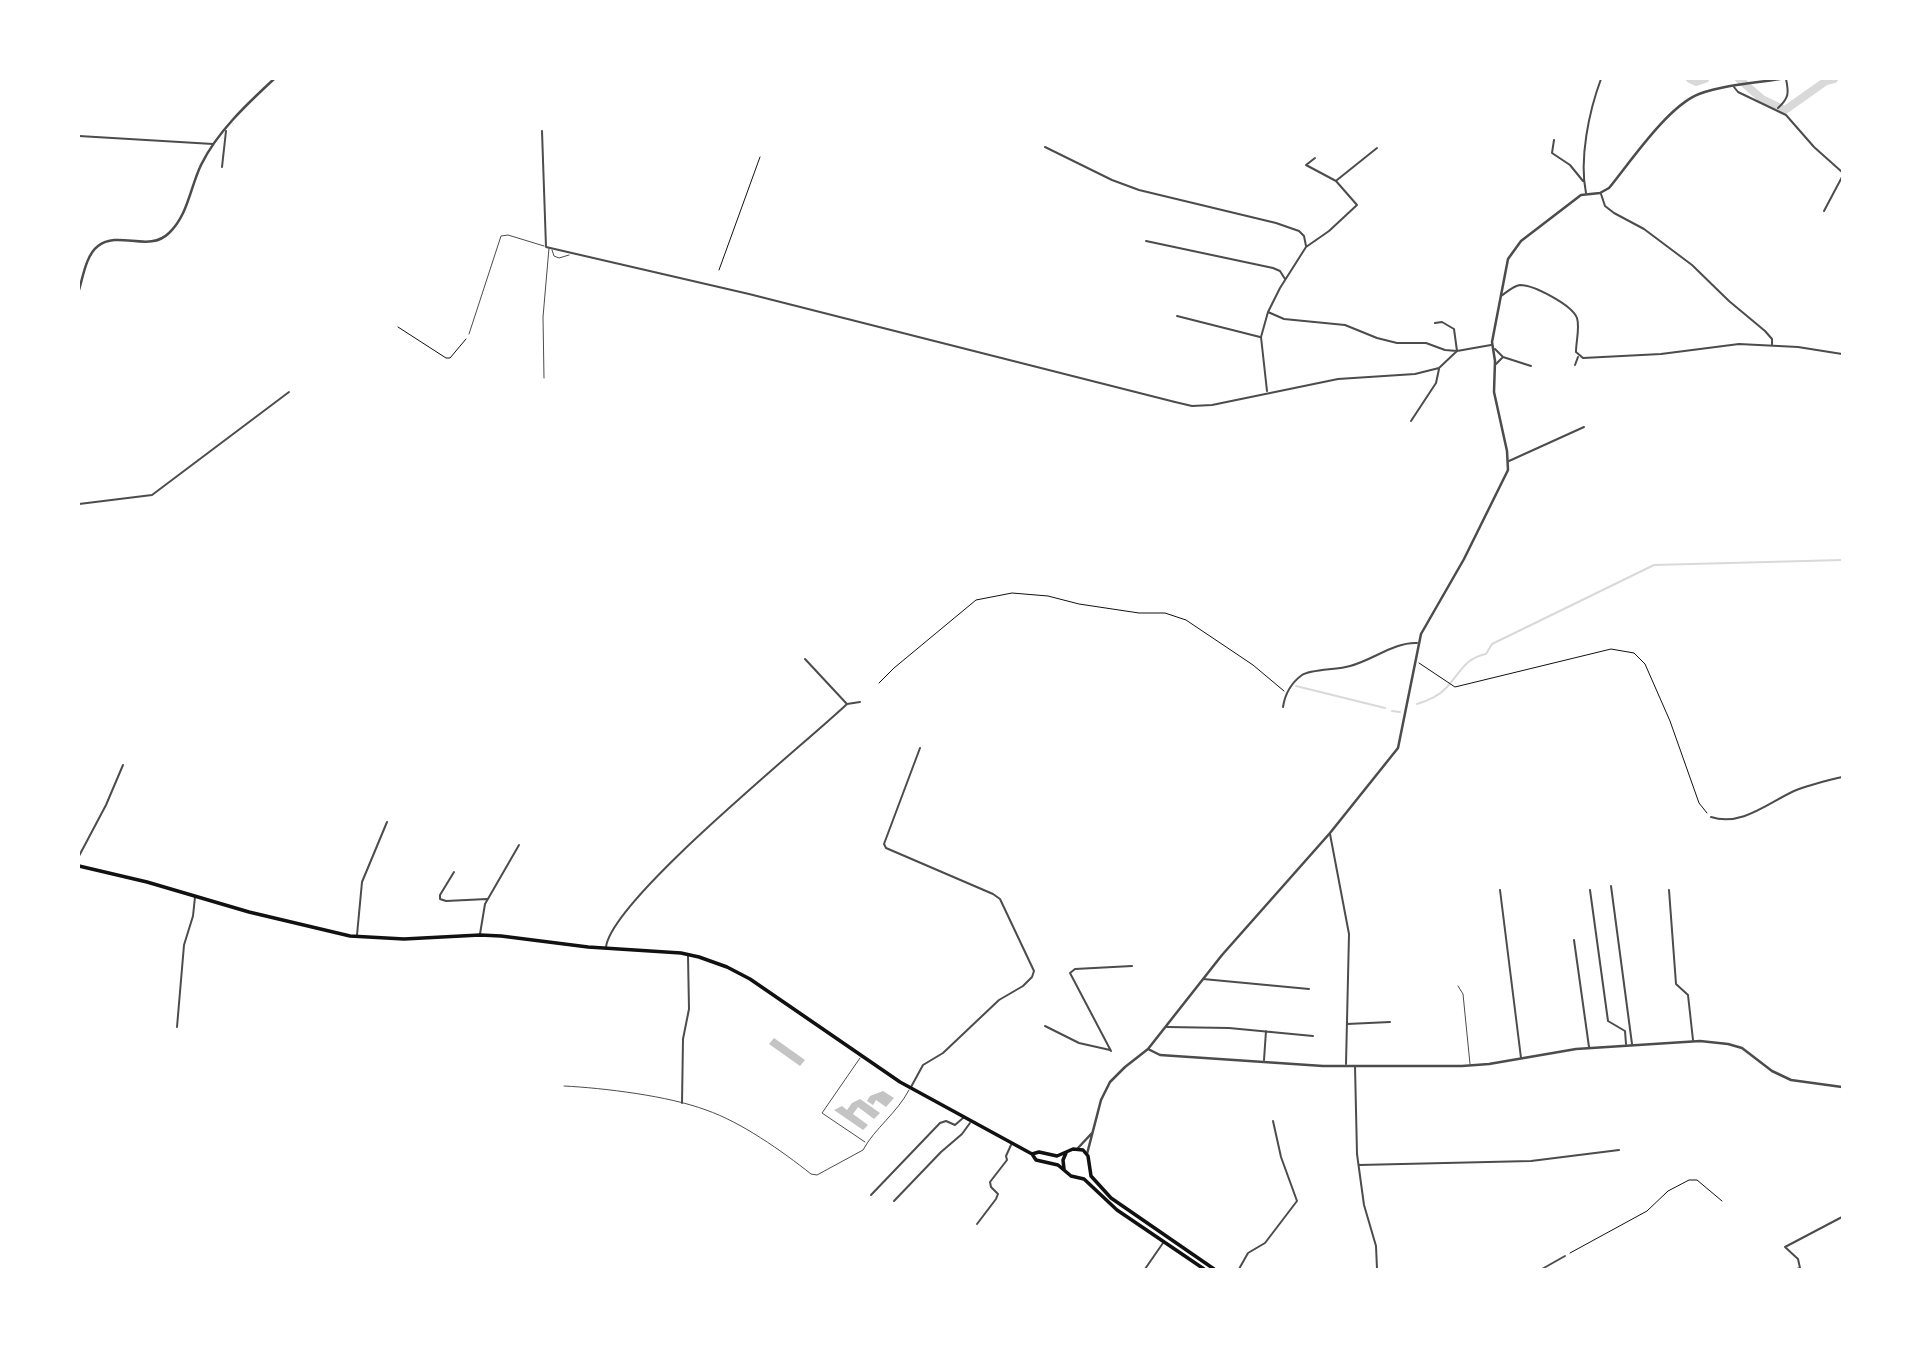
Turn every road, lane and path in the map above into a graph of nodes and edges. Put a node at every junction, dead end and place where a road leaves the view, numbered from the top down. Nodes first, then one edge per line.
1 (274, 79) edge
2 (1601, 79) edge
3 (1780, 79) edge
4 (1786, 79) edge
5 (1736, 87) junction
6 (1777, 110) junction
7 (226, 130) junction
8 (542, 131) dead end
9 (79, 136) edge
10 (1555, 139) dead end
11 (214, 144) junction
12 (1045, 147) dead end
13 (1377, 148) dead end
14 (760, 157) dead end
15 (1315, 158) dead end
16 (222, 166) dead end
17 (1842, 172) edge
18 (1842, 177) edge
19 (1336, 181) junction
20 (1583, 181) junction
21 (1586, 193) junction
22 (1600, 193) junction
23 (1824, 211) dead end
24 (1146, 241) dead end
25 (1306, 247) junction
26 (549, 248) junction
27 (571, 252) junction
28 (719, 270) dead end
29 (1285, 280) junction
30 (79, 290) edge
31 (1500, 296) junction
32 (1268, 312) junction
33 (1177, 316) dead end
34 (1435, 323) dead end
35 (398, 327) dead end
36 (469, 334) joint
37 (1261, 337) junction
38 (1772, 345) junction
39 (1492, 346) junction
40 (1457, 351) junction
41 (1842, 354) edge
42 (1579, 356) junction
43 (1503, 357) junction
44 (1495, 364) junction
45 (1575, 365) dead end
46 (1531, 366) dead end
47 (1439, 368) junction
48 (544, 378) dead end
49 (289, 392) dead end
50 (1267, 392) junction
51 (1410, 421) dead end
52 (1584, 427) dead end
53 (1508, 461) junction
54 (79, 503) edge
55 (1418, 643) junction
56 (805, 659) dead end
57 (1424, 665) dead end
58 (879, 683) dead end
59 (1286, 692) junction
60 (860, 702) dead end
61 (848, 703) junction
62 (1283, 707) dead end
63 (920, 748) dead end
64 (123, 765) dead end
65 (1842, 777) edge
66 (1711, 817) joint
67 (387, 822) dead end
68 (1330, 833) junction
69 (519, 845) dead end
70 (79, 856) edge
71 (79, 866) edge
72 (454, 872) dead end
73 (1611, 886) dead end
74 (1500, 890) dead end
75 (1590, 890) dead end
76 (1669, 890) dead end
77 (195, 896) junction
78 (488, 899) junction
79 (480, 935) junction
80 (356, 937) junction
81 (1574, 940) dead end
82 (606, 948) junction
83 (688, 955) junction
84 (1132, 966) dead end
85 (1202, 979) junction
86 (1458, 986) dead end
87 (1309, 989) dead end
88 (1390, 1022) dead end
89 (1346, 1024) junction
90 (1045, 1026) dead end
91 (177, 1027) dead end
92 (1166, 1027) junction
93 (1266, 1031) junction
94 (1313, 1036) dead end
95 (1693, 1041) junction
96 (1626, 1045) junction
97 (1632, 1045) junction
98 (1589, 1048) junction
99 (1148, 1049) junction
100 (861, 1056) junction
101 (1521, 1059) junction
102 (1264, 1061) junction
103 (1346, 1065) junction
104 (1355, 1065) junction
105 (1470, 1066) junction
106 (564, 1086) dead end
107 (1842, 1087) edge
108 (911, 1088) junction
109 (1356, 1099) junction
110 (1349, 1100) dead end
111 (682, 1103) junction
112 (963, 1118) junction
113 (1273, 1121) dead end
114 (970, 1122) junction
115 (1091, 1133) junction
116 (866, 1143) junction
117 (1011, 1144) junction
118 (1077, 1148) junction
119 (1619, 1150) dead end
120 (1067, 1151) junction
121 (1032, 1154) junction
122 (1087, 1154) junction
123 (1359, 1165) junction
124 (1089, 1167) junction
125 (1065, 1170) junction
126 (1077, 1178) junction
127 (871, 1195) dead end
128 (894, 1201) dead end
129 (1722, 1201) dead end
130 (1842, 1217) edge
131 (977, 1224) dead end
132 (1164, 1242) junction
133 (1565, 1256) joint
134 (1376, 1268) edge
135 (1145, 1269) edge
136 (1204, 1269) edge
137 (1214, 1269) edge
138 (1239, 1269) edge
139 (1542, 1269) edge
140 (1797, 1269) edge

1 - 7 street
2 - 20 street
3 - 5 street
4 - 6 street
5 - 6 street
5 - 22 street
6 - 17 street
7 - 11 street
7 - 16 street
8 - 26 street
9 - 11 street
10 - 20 street
11 - 30 street
12 - 25 street
13 - 19 street
14 - 28 path
15 - 19 street
18 - 23 street
19 - 25 street
20 - 21 street
21 - 22 street
21 - 31 street
22 - 38 street
24 - 29 street
25 - 29 street
26 - 27 street
26 - 27 lane
26 - 36 lane
26 - 48 lane
27 - 50 street
29 - 32 street
31 - 39 street
31 - 42 street
32 - 37 street
32 - 40 street
33 - 37 street
34 - 40 street
35 - 36 path
37 - 50 street
38 - 41 street
38 - 42 street
39 - 40 street
39 - 43 street
39 - 44 street
40 - 47 street
42 - 45 street
43 - 44 street
43 - 46 street
44 - 53 street
47 - 50 street
47 - 51 street
49 - 54 street
52 - 53 street
53 - 55 street
55 - 59 street
55 - 68 street
56 - 61 street
57 - 66 path
58 - 59 path
59 - 62 street
60 - 61 street
61 - 82 street
63 - 108 street
64 - 70 street
65 - 66 street
67 - 80 street
68 - 85 street
68 - 89 street
69 - 78 street
71 - 77 main road
72 - 78 street
73 - 97 street
74 - 101 street
75 - 96 street
76 - 95 street
77 - 80 main road
77 - 91 street
78 - 79 street
79 - 80 main road
79 - 82 main road
81 - 98 street
82 - 83 main road
83 - 100 main road
83 - 111 street
84 - 90 street
85 - 87 street
85 - 92 street
86 - 105 lane
88 - 89 street
89 - 103 street
92 - 93 street
92 - 99 street
93 - 94 street
93 - 102 street
95 - 97 street
95 - 107 street
96 - 97 street
96 - 98 street
98 - 101 street
99 - 102 street
99 - 115 street
100 - 108 main road
100 - 116 lane
101 - 105 street
102 - 103 street
103 - 104 street
104 - 105 street
104 - 109 street
106 - 111 lane
108 - 112 main road
108 - 116 lane
109 - 110 lane
109 - 123 street
111 - 116 lane
112 - 114 main road
112 - 127 street
113 - 138 street
114 - 117 main road
114 - 128 street
115 - 118 street
115 - 122 street
117 - 121 main road
117 - 131 street
118 - 120 main road
118 - 122 main road
119 - 123 street
120 - 121 main road
120 - 125 main road
121 - 125 main road
122 - 124 main road
123 - 134 street
124 - 126 main road
124 - 137 main road
125 - 126 main road
126 - 132 main road
129 - 133 path
130 - 140 street
132 - 135 street
132 - 136 main road
133 - 139 street

